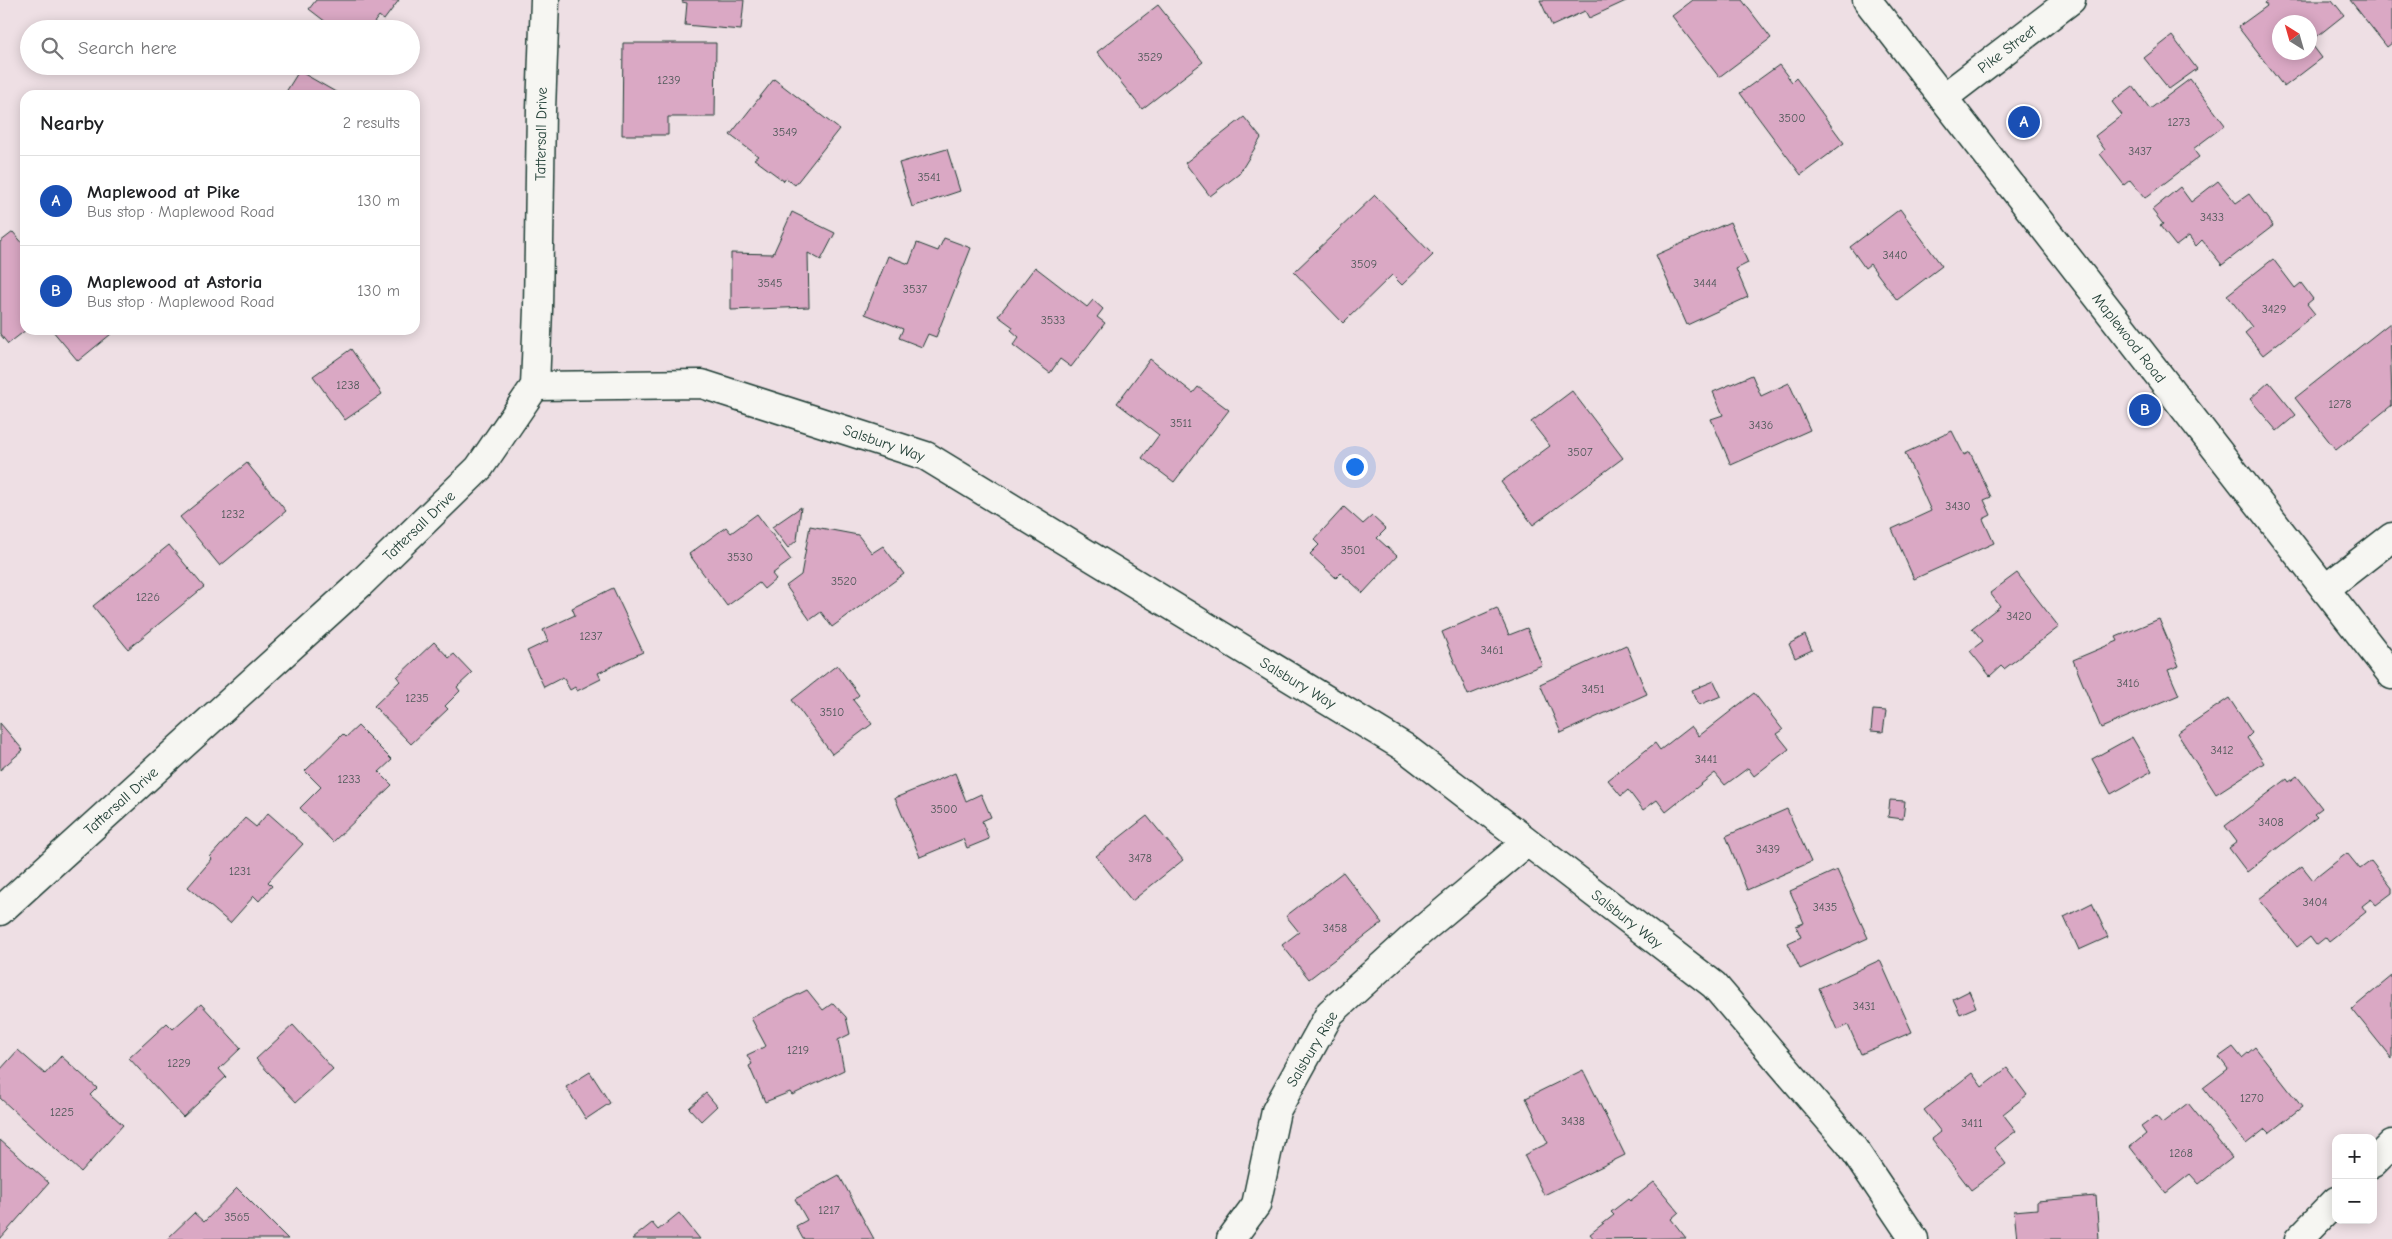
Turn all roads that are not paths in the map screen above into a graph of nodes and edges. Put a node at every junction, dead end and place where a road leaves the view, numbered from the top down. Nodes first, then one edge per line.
1 (545, 0) edge
2 (1867, 0) edge
3 (2071, 0) edge
4 (1943, 98) junction
5 (534, 386) junction
6 (2392, 536) edge
7 (2325, 589) junction
8 (2392, 675) edge
9 (1527, 842) junction
10 (0, 911) edge
11 (2392, 1144) edge
12 (2377, 1159) edge
13 (2332, 1205) edge
14 (1231, 1239) edge
15 (1914, 1239) edge
16 (2299, 1239) edge

1 - 5 street, Tattersall Drive
2 - 4 street, Maplewood Road
3 - 4 street, Pike Street
4 - 7 street, Maplewood Road
5 - 9 street, Salsbury Way
5 - 10 street, Tattersall Drive
6 - 7 street
7 - 8 street, Maplewood Road
9 - 14 street, Salsbury Rise
9 - 15 street, Salsbury Way
11 - 12 street
13 - 16 street

